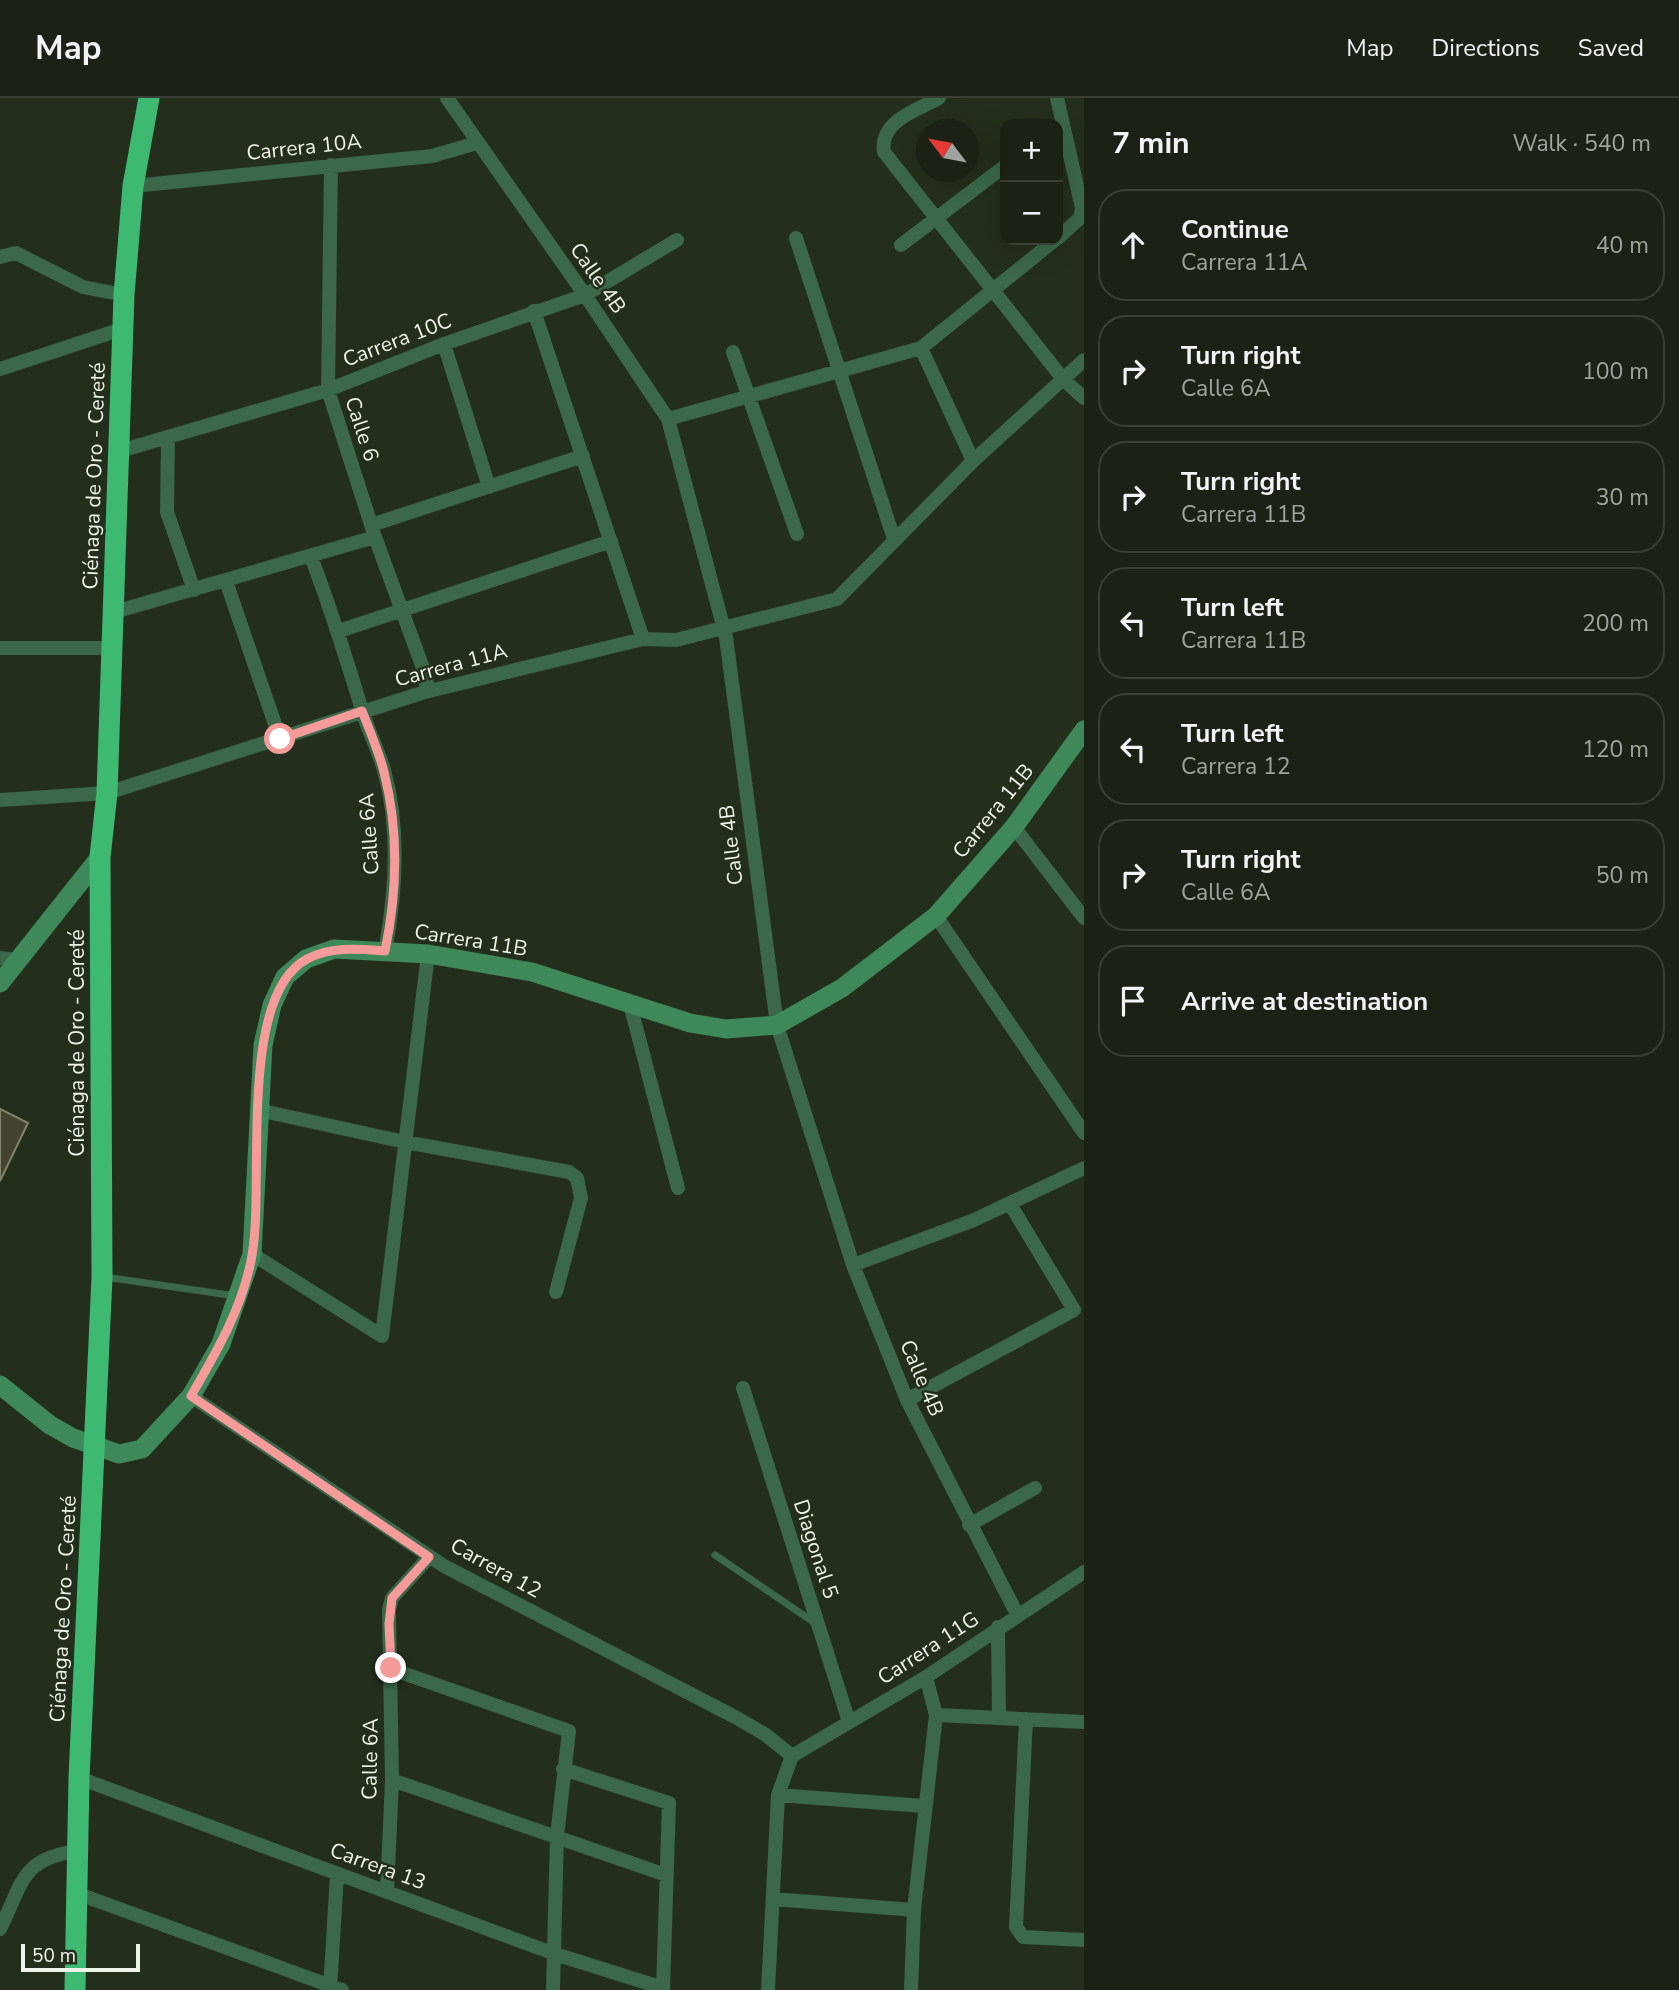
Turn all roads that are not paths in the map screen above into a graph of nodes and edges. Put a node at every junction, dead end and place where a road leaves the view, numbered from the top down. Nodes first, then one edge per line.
1 (149, 98) edge
2 (446, 98) edge
3 (939, 98) edge
4 (1057, 98) edge
5 (1059, 119) edge
6 (1063, 137) edge
7 (477, 144) junction
8 (331, 165) junction
9 (1000, 170) edge
10 (133, 186) junction
11 (935, 218) junction
12 (1063, 234) edge
13 (796, 238) dead end
14 (677, 240) dead end
15 (901, 245) dead end
16 (1049, 245) edge
17 (0, 257) edge
18 (992, 290) junction
19 (124, 295) junction
20 (586, 295) junction
21 (534, 311) junction
22 (122, 329) junction
23 (444, 344) junction
24 (921, 348) junction
25 (733, 352) dead end
26 (1084, 360) edge
27 (0, 369) edge
28 (839, 371) junction
29 (1063, 379) junction
30 (328, 390) junction
31 (750, 396) junction
32 (1084, 398) edge
33 (668, 419) junction
34 (168, 438) junction
35 (120, 452) junction
36 (583, 456) junction
37 (973, 461) junction
38 (489, 486) junction
39 (373, 531) junction
40 (797, 534) dead end
41 (894, 539) junction
42 (611, 541) junction
43 (311, 557) junction
44 (226, 581) junction
45 (194, 590) junction
46 (402, 610) junction
47 (114, 612) junction
48 (724, 628) junction
49 (340, 631) junction
50 (643, 639) junction
51 (0, 648) edge
52 (113, 648) junction
53 (425, 692) junction
54 (362, 711) junction
55 (1083, 734) edge
56 (280, 739) junction
57 (107, 793) junction
58 (0, 800) edge
59 (1014, 827) junction
60 (100, 857) junction
61 (936, 916) junction
62 (1084, 918) edge
63 (385, 951) junction
64 (428, 954) junction
65 (9, 959) edge
66 (0, 983) edge
67 (630, 1004) junction
68 (777, 1025) junction
69 (258, 1110) junction
70 (1084, 1133) edge
71 (405, 1142) junction
72 (1084, 1168) edge
73 (678, 1188) dead end
74 (1010, 1204) junction
75 (253, 1254) junction
76 (852, 1265) junction
77 (102, 1277) junction
78 (556, 1292) dead end
79 (240, 1296) junction
80 (0, 1385) edge
81 (743, 1388) dead end
82 (191, 1396) junction
83 (907, 1400) junction
84 (95, 1447) junction
85 (1035, 1488) dead end
86 (969, 1525) junction
87 (715, 1555) dead end
88 (429, 1557) junction
89 (1084, 1572) edge
90 (1017, 1614) junction
91 (819, 1625) junction
92 (998, 1627) junction
93 (391, 1668) junction
94 (926, 1677) junction
95 (936, 1715) junction
96 (999, 1718) junction
97 (1026, 1719) junction
98 (1084, 1721) edge
99 (849, 1722) junction
100 (792, 1756) junction
101 (564, 1769) junction
102 (79, 1778) junction
103 (392, 1780) junction
104 (778, 1795) junction
105 (923, 1806) junction
106 (557, 1836) junction
107 (78, 1851) junction
108 (337, 1874) junction
109 (666, 1875) junction
110 (387, 1892) junction
111 (76, 1893) junction
112 (773, 1899) junction
113 (914, 1910) junction
114 (0, 1929) edge
115 (1084, 1940) edge
116 (555, 1954) junction
117 (334, 1989) edge
118 (663, 1989) edge
119 (75, 1990) edge
120 (553, 1990) edge
121 (768, 1990) edge
122 (911, 1990) edge

1 - 10 highway, Ciénaga de Oro - Cereté
2 - 7 street, Calle 4B
3 - 11 street
4 - 5 street
6 - 12 street
7 - 8 street, Carrera 10A
7 - 20 street, Calle 4B
8 - 10 street, Carrera 10A
8 - 30 street, Calle 6
9 - 11 street
10 - 19 highway, Ciénaga de Oro - Cereté
11 - 15 street
11 - 18 street
13 - 28 street
14 - 20 street, Carrera 10C
16 - 18 street
17 - 19 street
18 - 24 street
18 - 29 street
19 - 22 highway, Ciénaga de Oro - Cereté
20 - 21 street, Carrera 10C
20 - 33 street, Calle 4B
21 - 23 street, Carrera 10C
21 - 36 street
22 - 27 street
22 - 35 highway, Ciénaga de Oro - Cereté
23 - 30 street, Carrera 10C
23 - 38 street
24 - 28 street
24 - 37 street
25 - 31 street
26 - 29 street, Carrera 11A
28 - 31 street
28 - 41 street
29 - 32 street
29 - 37 street, Carrera 11A
30 - 34 street, Carrera 10C
30 - 39 street, Calle 6
31 - 33 street
31 - 40 street
33 - 48 street, Calle 4B
34 - 35 street, Carrera 10C
34 - 45 street
35 - 47 highway, Ciénaga de Oro - Cereté
36 - 38 street
36 - 42 street
37 - 41 street, Carrera 11A
38 - 39 street
39 - 43 street
39 - 46 street, Calle 6
41 - 48 street, Carrera 11A
42 - 46 street
42 - 50 street
43 - 44 street
43 - 49 street, Calle 6A
44 - 45 street
44 - 56 street
45 - 47 street
46 - 49 street
46 - 53 street, Calle 6
47 - 52 highway, Ciénaga de Oro - Cereté
48 - 50 street, Carrera 11A
48 - 68 street, Calle 4B
49 - 54 street, Calle 6A
50 - 53 street, Carrera 11A
51 - 52 street
52 - 57 highway, Ciénaga de Oro - Cereté
53 - 54 street, Carrera 11A
54 - 56 street, Carrera 11A
54 - 63 street, Calle 6A
55 - 59 street, Carrera 11B
56 - 57 street, Carrera 11A
57 - 58 street, Carrera 11A
57 - 60 highway, Ciénaga de Oro - Cereté
59 - 61 street, Carrera 11B
59 - 62 street
60 - 65 street
60 - 77 highway, Ciénaga de Oro - Cereté
61 - 68 street, Carrera 11B
61 - 70 street
63 - 64 street, Carrera 11B
63 - 69 street, Carrera 11B
64 - 67 street, Carrera 11B
64 - 71 street
65 - 66 street
67 - 68 street, Carrera 11B
67 - 73 street
68 - 76 street, Calle 4B
69 - 71 street
69 - 75 street, Carrera 11B
71 - 75 street
71 - 78 street
72 - 74 street
74 - 76 street
74 - 83 street
75 - 79 street, Carrera 11B
76 - 83 street, Calle 4B
77 - 79 lane
77 - 84 highway, Ciénaga de Oro - Cereté
79 - 82 street, Carrera 11B
80 - 84 street
81 - 91 street, Diagonal 5
82 - 84 street, Carrera 11B
82 - 88 street, Carrera 12
83 - 86 street, Calle 4B
84 - 102 highway, Ciénaga de Oro - Cereté
85 - 86 street
86 - 90 street, Calle 4B
87 - 91 lane
88 - 93 street, Calle 6A
88 - 100 street, Carrera 12
89 - 90 street, Carrera 11G
90 - 92 street, Carrera 11G
91 - 99 street, Diagonal 5
92 - 94 street, Carrera 11G
92 - 96 street
93 - 101 street
93 - 103 street, Calle 6A
94 - 95 street
94 - 99 street, Carrera 11G
95 - 96 street
95 - 105 street
96 - 97 street
97 - 98 street
97 - 115 street
99 - 100 street, Carrera 11G
100 - 104 street
101 - 106 street
101 - 109 street
102 - 107 highway, Ciénaga de Oro - Cereté
102 - 108 street, Carrera 13
103 - 106 street
103 - 110 street, Calle 6A
104 - 105 street
104 - 112 street
105 - 113 street
106 - 109 street
106 - 116 street
107 - 111 highway, Ciénaga de Oro - Cereté
107 - 114 street
108 - 110 street, Carrera 13
108 - 117 street
109 - 118 street
110 - 116 street, Carrera 13
111 - 117 street
111 - 119 highway, Ciénaga de Oro - Cereté
112 - 113 street
112 - 121 street
113 - 122 street
116 - 118 street, Carrera 13
116 - 120 street

